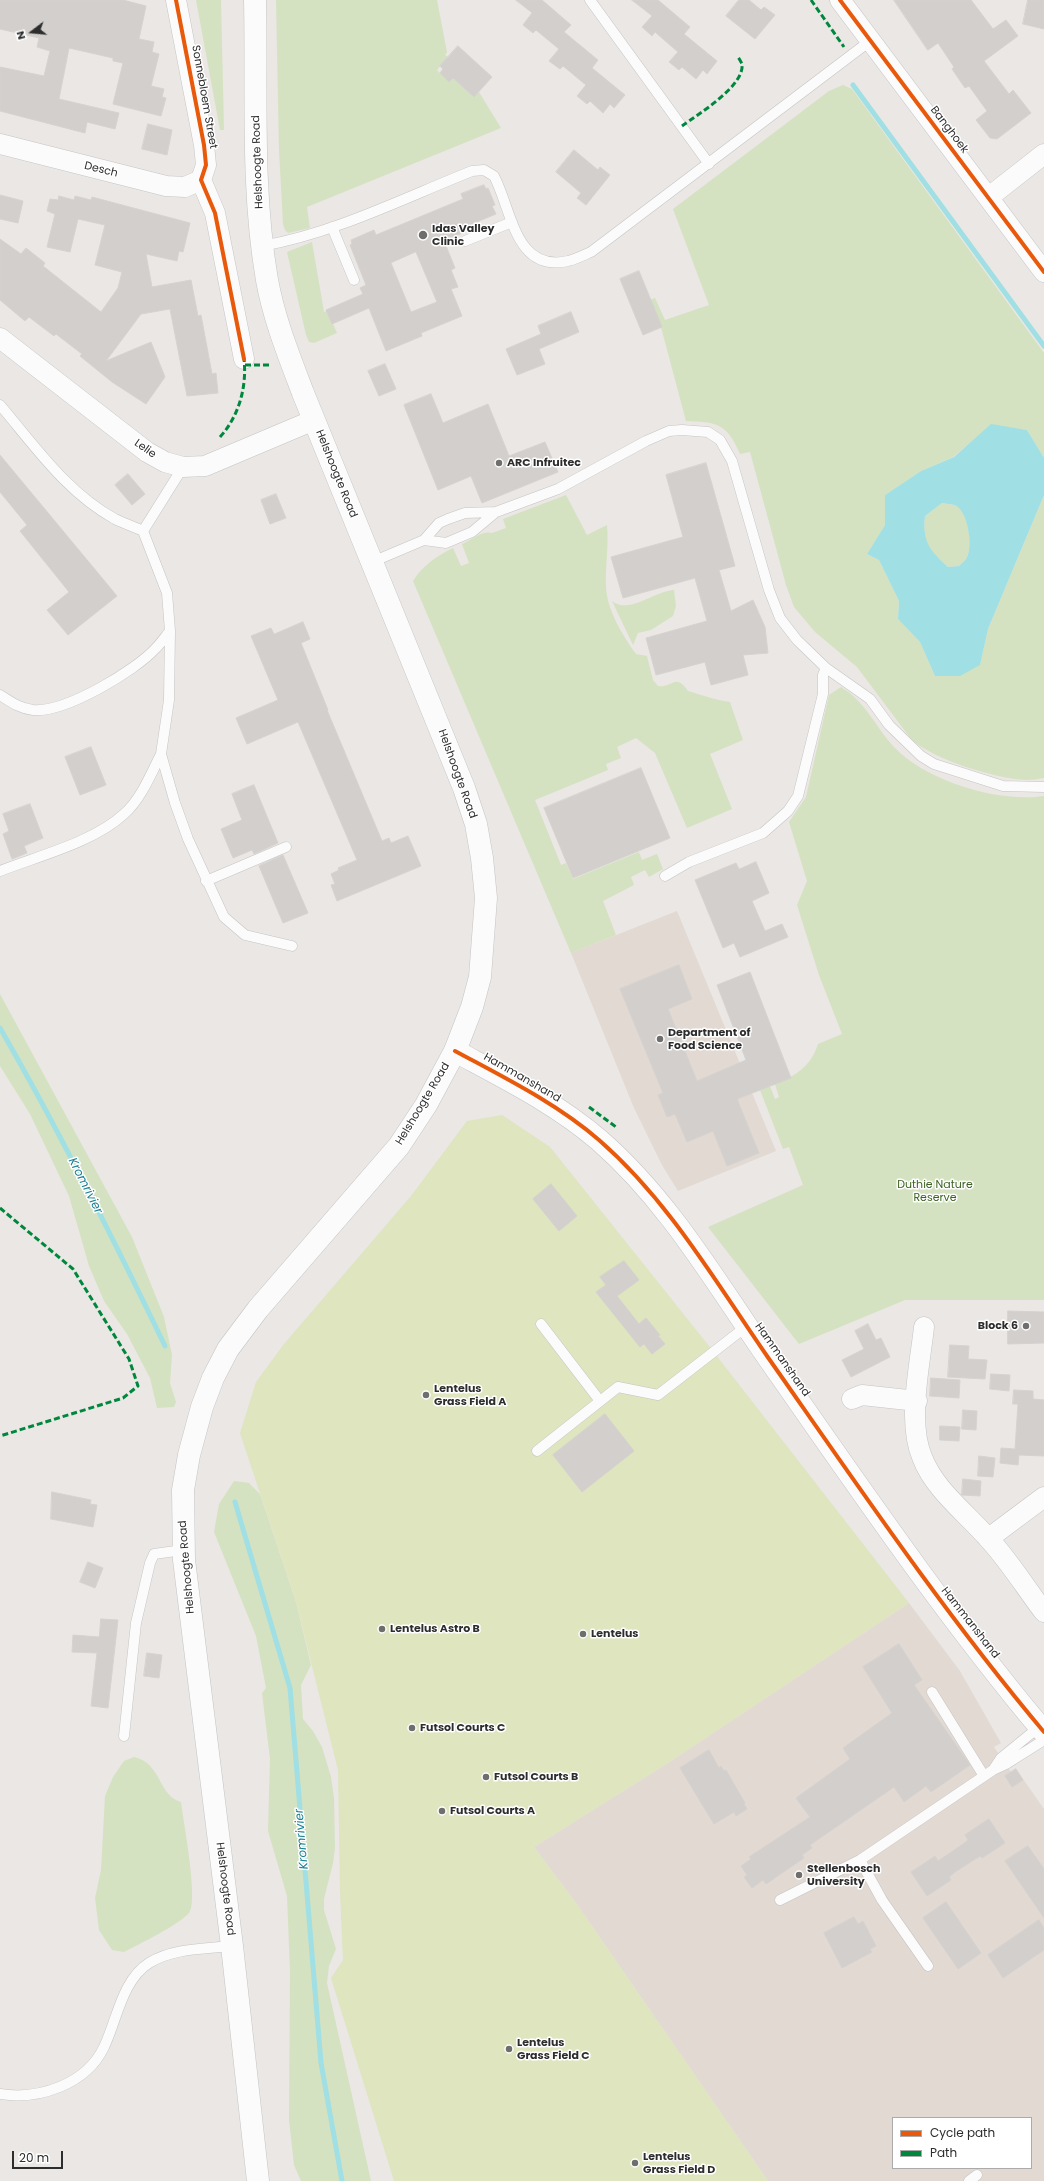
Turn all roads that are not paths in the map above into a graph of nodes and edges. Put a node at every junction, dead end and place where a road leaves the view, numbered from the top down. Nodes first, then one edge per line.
1 (176, 0) edge
2 (255, 0) edge
3 (590, 0) edge
4 (840, 0) edge
5 (870, 41) junction
6 (0, 144) edge
7 (1044, 154) edge
8 (709, 164) junction
9 (200, 180) junction
10 (989, 197) junction
11 (512, 222) junction
12 (332, 227) junction
13 (465, 241) dead end
14 (262, 246) junction
15 (1044, 272) edge
16 (354, 280) dead end
17 (0, 338) edge
18 (244, 359) dead end
19 (0, 405) edge
20 (314, 420) junction
21 (183, 467) junction
22 (496, 512) junction
23 (143, 531) junction
24 (424, 540) junction
25 (372, 562) junction
26 (170, 631) junction
27 (826, 668) junction
28 (0, 695) edge
29 (162, 754) junction
30 (1044, 787) edge
31 (286, 847) dead end
32 (0, 872) edge
33 (665, 876) dead end
34 (206, 881) junction
35 (292, 946) dead end
36 (455, 1051) junction
37 (541, 1324) dead end
38 (747, 1326) junction
39 (924, 1327) dead end
40 (852, 1399) dead end
41 (600, 1401) junction
42 (916, 1401) junction
43 (537, 1451) dead end
44 (1044, 1497) edge
45 (988, 1538) junction
46 (183, 1550) junction
47 (1044, 1612) edge
48 (932, 1692) dead end
49 (1042, 1733) edge
50 (124, 1736) dead end
51 (993, 1770) junction
52 (984, 1776) junction
53 (860, 1860) junction
54 (780, 1900) dead end
55 (232, 1946) junction
56 (928, 1966) dead end
57 (0, 2094) edge
58 (258, 2181) edge

1 - 9 street, Sonnebloem Street
2 - 14 main road, Helshoogte Road
3 - 8 lane
4 - 5 street, Banghoek
5 - 8 lane
5 - 10 street, Banghoek
6 - 9 street, Desch
7 - 10 street
8 - 11 lane
9 - 18 street
10 - 15 street, Banghoek
11 - 12 lane
11 - 13 lane
12 - 14 lane
12 - 16 lane
14 - 20 main road, Helshoogte Road
17 - 21 street, Lelie
19 - 23 lane
20 - 21 street, Lelie
20 - 25 main road, Helshoogte Road
21 - 23 lane
22 - 24 lane
22 - 24 lane
22 - 27 lane
23 - 26 lane
24 - 25 lane
25 - 36 main road, Helshoogte Road
26 - 28 lane
26 - 29 lane
27 - 30 lane
27 - 33 lane
29 - 32 lane
29 - 34 lane
31 - 34 lane
34 - 35 lane
36 - 38 main road, Hammanshand
36 - 46 main road, Helshoogte Road
37 - 41 lane
38 - 41 lane
38 - 49 main road, Hammanshand
39 - 42 street
40 - 42 street
41 - 43 lane
42 - 45 street
44 - 45 street
45 - 47 street
46 - 50 lane
46 - 55 main road, Helshoogte Road
48 - 52 lane
49 - 51 lane
49 - 51 lane
51 - 52 lane
52 - 53 lane
53 - 54 lane
53 - 56 lane
55 - 57 lane
55 - 58 main road, Helshoogte Road

